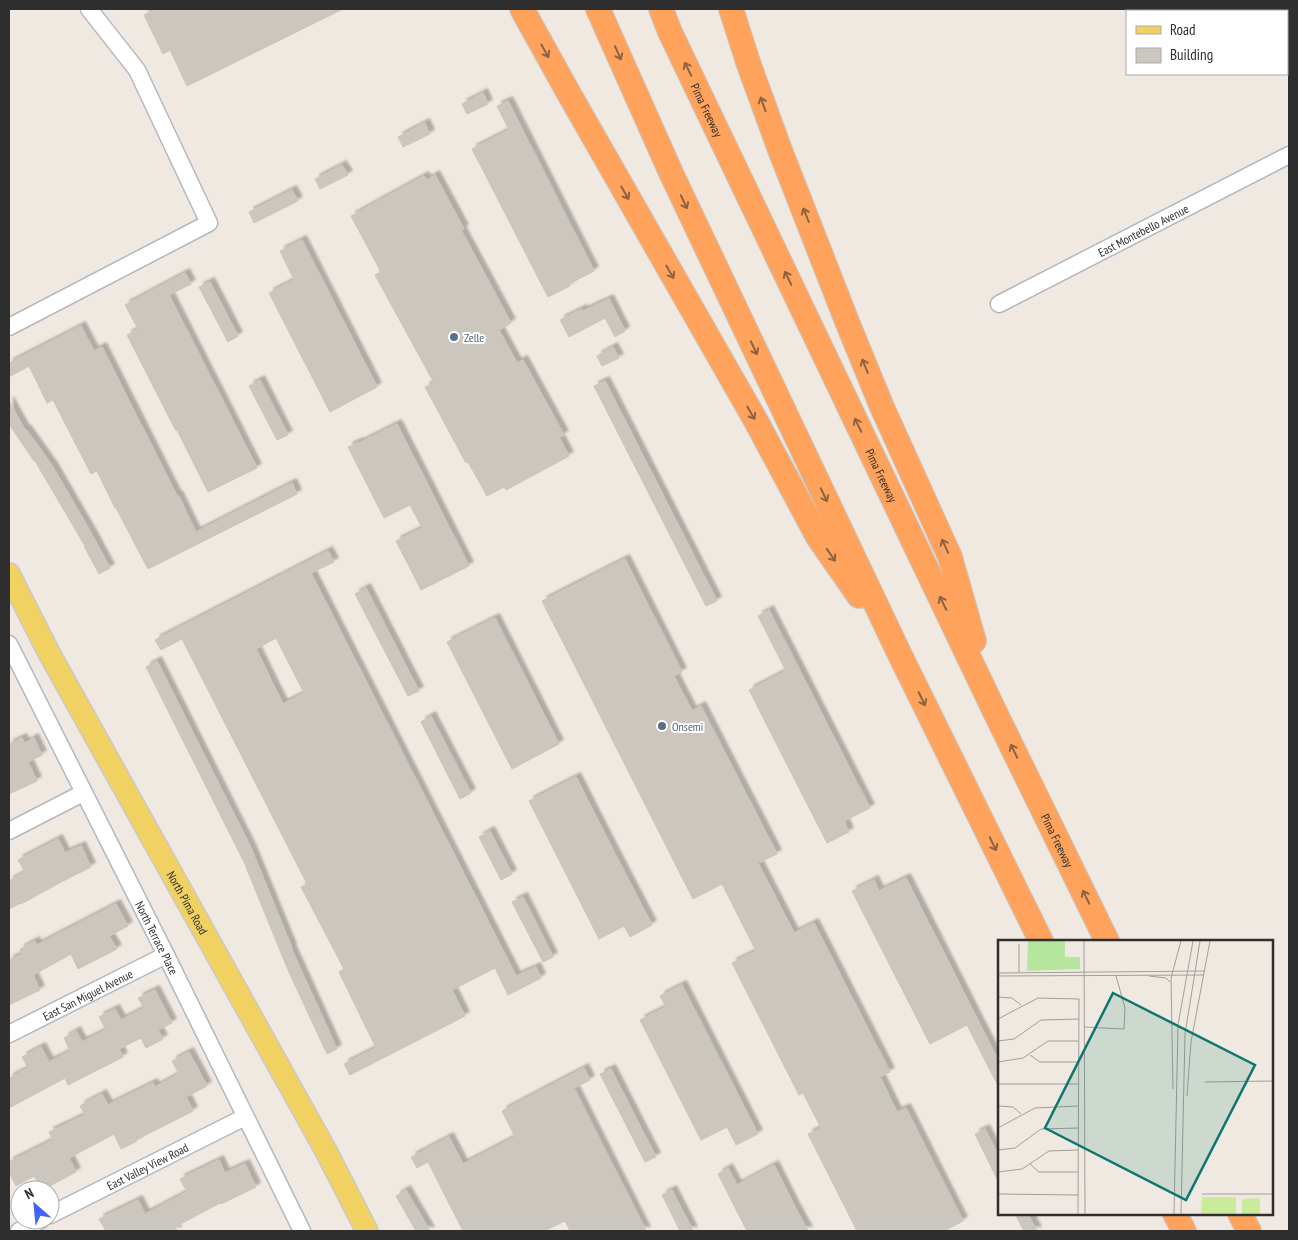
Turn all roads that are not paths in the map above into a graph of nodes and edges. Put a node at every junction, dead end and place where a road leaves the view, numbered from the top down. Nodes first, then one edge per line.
1 (89, 9) edge
2 (522, 9) edge
3 (598, 9) edge
4 (661, 9) edge
5 (731, 9) edge
6 (1289, 155) edge
7 (999, 304) dead end
8 (9, 327) edge
9 (9, 574) edge
10 (9, 644) edge
11 (900, 655) junction
12 (994, 710) junction
13 (83, 793) junction
14 (9, 831) edge
15 (1041, 940) edge
16 (1107, 940) edge
17 (166, 955) junction
18 (9, 1034) edge
19 (245, 1117) junction
20 (60, 1210) edge
21 (1176, 1215) edge
22 (1241, 1215) edge
23 (302, 1231) edge
24 (367, 1231) edge
25 (1184, 1231) edge
26 (1249, 1231) edge

1 - 8 street
2 -> 11 highway
3 -> 11 highway
12 -> 4 highway, Pima Freeway
12 -> 5 highway
6 - 7 street, East Montebello Avenue
9 - 24 main road, North Pima Road
10 - 13 street, North Terrace Place
11 -> 15 highway
16 -> 12 highway, Pima Freeway
13 - 14 street
13 - 17 street, North Terrace Place
17 - 18 street, East San Miguel Avenue
17 - 19 street, North Terrace Place
19 - 20 street, East Valley View Road
19 - 23 street, North Terrace Place
21 - 25 highway
22 - 26 highway

